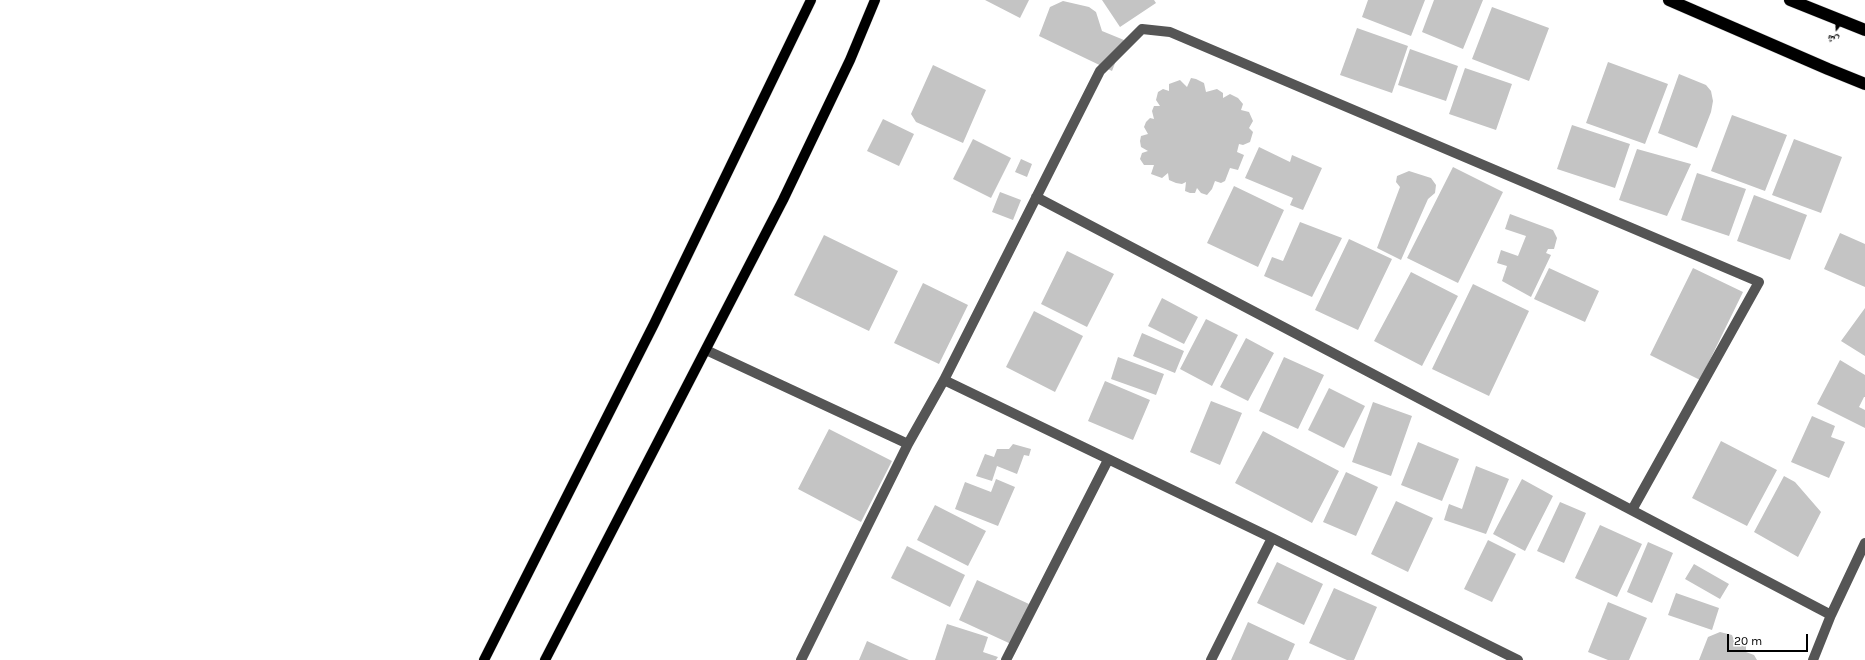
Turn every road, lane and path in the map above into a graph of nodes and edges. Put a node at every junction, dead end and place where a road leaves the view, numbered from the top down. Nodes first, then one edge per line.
1 (811, 0) edge
2 (875, 0) edge
3 (1669, 0) edge
4 (1790, 0) edge
5 (1865, 30) edge
6 (1865, 84) edge
7 (1036, 197) junction
8 (706, 350) junction
9 (944, 380) junction
10 (908, 444) junction
11 (1108, 460) junction
12 (1632, 510) junction
13 (1272, 538) junction
14 (1865, 543) edge
15 (1831, 615) junction
16 (484, 660) edge
17 (545, 660) edge
18 (801, 660) edge
19 (1006, 660) edge
20 (1211, 660) edge
21 (1518, 660) edge
22 (1813, 660) edge

1 - 16 main road
2 - 8 main road
3 - 6 highway
4 - 5 highway
7 - 9 street
7 - 12 street
7 - 12 street
8 - 10 street
8 - 17 main road
9 - 10 street
9 - 11 street
10 - 18 street
11 - 13 street
11 - 19 street
12 - 15 street
13 - 20 street
13 - 21 street
14 - 15 street
15 - 22 street

